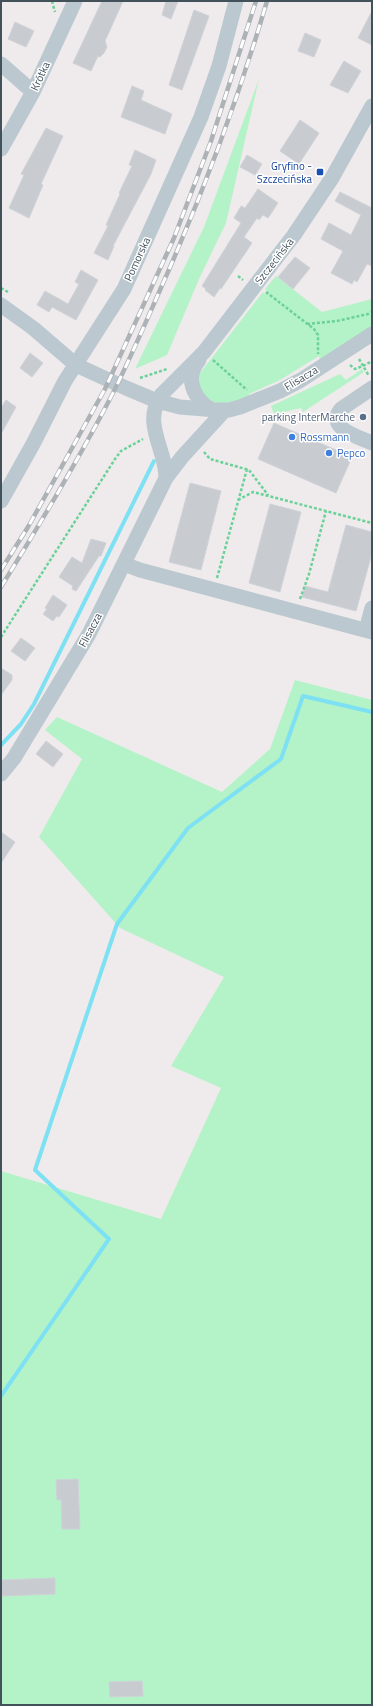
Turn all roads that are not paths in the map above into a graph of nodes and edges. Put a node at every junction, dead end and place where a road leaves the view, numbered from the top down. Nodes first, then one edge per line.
1 (75, 1) edge
2 (236, 1) edge
3 (1, 64) edge
4 (33, 92) junction
5 (372, 106) edge
6 (1, 149) edge
7 (1, 305) edge
8 (372, 334) edge
9 (207, 355) junction
10 (76, 365) junction
11 (372, 388) edge
12 (157, 401) junction
13 (219, 410) junction
14 (372, 442) edge
15 (166, 478) junction
16 (1, 501) edge
17 (124, 564) junction
18 (372, 608) edge
19 (369, 631) edge
20 (1, 774) edge

1 - 4 street, Krótka
2 - 10 street, Pomorska
3 - 4 street
4 - 6 street, Krótka
5 - 9 street, Szczecińska
7 - 10 street, Flisacza
8 - 13 street, Flisacza
9 - 12 street, Szczecińska
9 - 13 street
10 - 12 street, Flisacza
10 - 16 street, Pomorska
11 - 14 street
12 - 13 street, Flisacza
12 - 15 street
13 - 15 street, Flisacza
15 - 17 street, Flisacza
17 - 19 street
17 - 20 street, Flisacza
18 - 19 street

